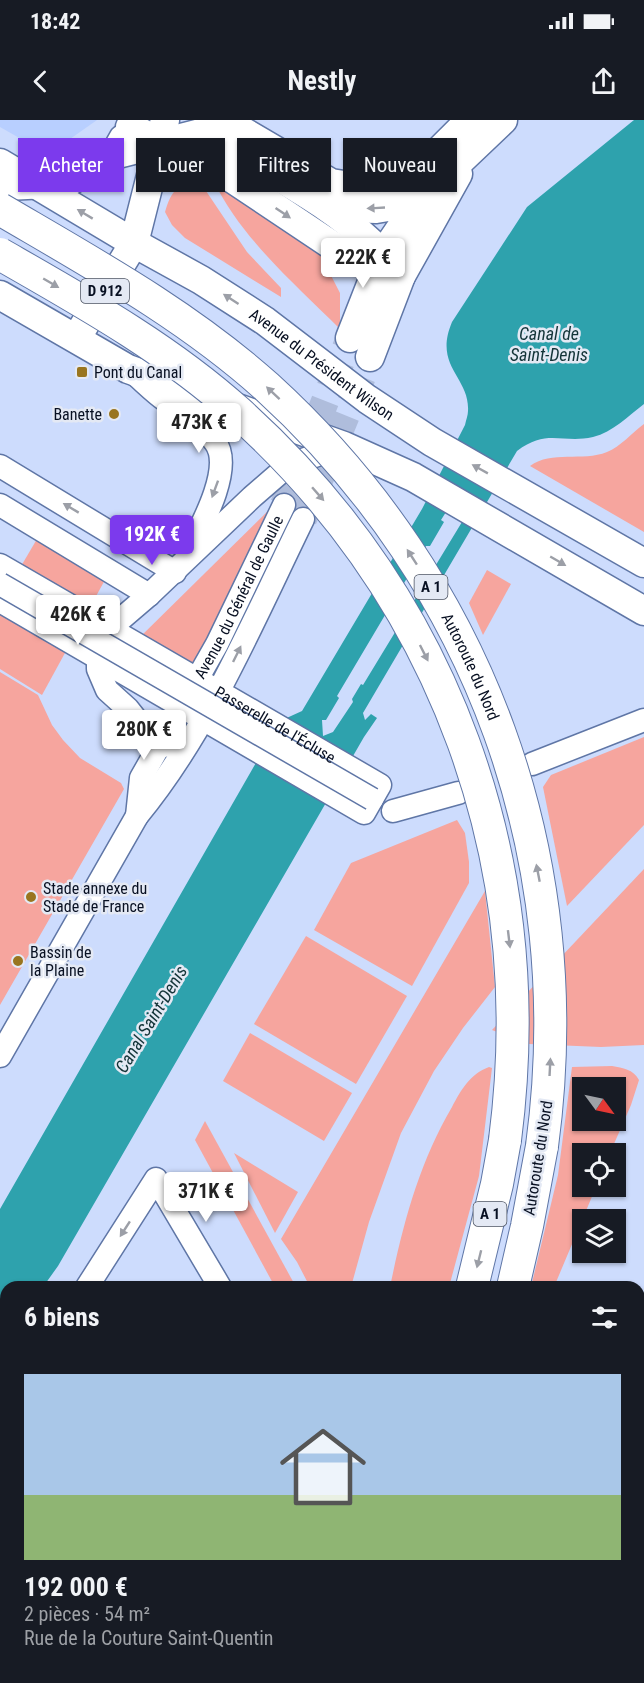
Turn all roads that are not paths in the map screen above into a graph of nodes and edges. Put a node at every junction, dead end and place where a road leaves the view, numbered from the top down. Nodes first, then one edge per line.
1 (470, 120) edge
2 (503, 120) edge
3 (132, 124) edge
4 (162, 131) edge
5 (201, 133) junction
6 (124, 138) edge
7 (124, 150) edge
8 (471, 151) junction
9 (0, 163) edge
10 (18, 174) edge
11 (18, 185) edge
12 (49, 192) edge
13 (422, 196) junction
14 (0, 199) edge
15 (328, 207) junction
16 (0, 209) edge
17 (134, 243) junction
18 (342, 252) junction
19 (0, 254) edge
20 (387, 267) junction
21 (0, 295) edge
22 (362, 306) junction
23 (76, 339) junction
24 (128, 369) junction
25 (344, 446) junction
26 (0, 466) edge
27 (0, 505) edge
28 (284, 505) tunnel mouth
29 (303, 519) tunnel mouth
30 (644, 563) edge
31 (0, 565) edge
32 (178, 568) junction
33 (0, 584) edge
34 (149, 595) junction
35 (0, 601) edge
36 (644, 611) edge
37 (128, 709) junction
38 (175, 717) junction
39 (644, 720) edge
40 (188, 741) junction
41 (158, 747) junction
42 (532, 764) dead end
43 (458, 794) dead end
44 (372, 799) junction
45 (393, 811) dead end
46 (136, 816) junction
47 (0, 1056) edge
48 (97, 1281) edge
49 (216, 1281) edge
50 (473, 1281) edge
51 (514, 1281) edge

1 - 5 main road
2 - 8 main road
3 - 4 main road
3 - 6 main road
4 - 5 main road
4 - 7 main road
4 - 17 main road, D 912
4 -> 18 main road
5 - 15 main road
8 - 13 main road
8 - 20 main road
9 - 10 main road, Avenue du Président Wilson
11 - 14 main road
17 -> 12 main road, Avenue du Président Wilson
13 -> 15 main road
13 - 20 main road
15 - 20 main road
51 -> 16 highway, Autoroute du Nord / A 1, bridge
17 - 23 main road, D 912
30 -> 17 main road, Avenue du Président Wilson
18 - 20 main road
18 - 22 main road
19 -> 50 highway, A 1, bridge
20 - 22 main road
20 - 22 main road
21 - 23 main road
23 - 24 main road
24 - 25 main road
24 -> 32 street
25 - 32 street
25 -> 36 main road
32 -> 26 street
27 - 34 street
28 - 38 street, Avenue du Général de Gaulle
40 -> 29 street, Avenue du Général de Gaulle
31 - 44 street, Passerelle de l'Écluse
32 - 34 street
33 - 44 street, Passerelle de l'Écluse, bridge
34 - 37 street
35 - 44 street, Passerelle de l'Écluse
37 - 38 street
37 - 41 street
38 - 40 street
38 - 41 street, Avenue du Général de Gaulle
39 - 42 street
40 - 41 street
40 - 46 street, Avenue du Général de Gaulle
41 - 46 street, Avenue du Général de Gaulle
43 - 45 street
46 - 47 street, Avenue du Général de Gaulle
49 -> 48 street

